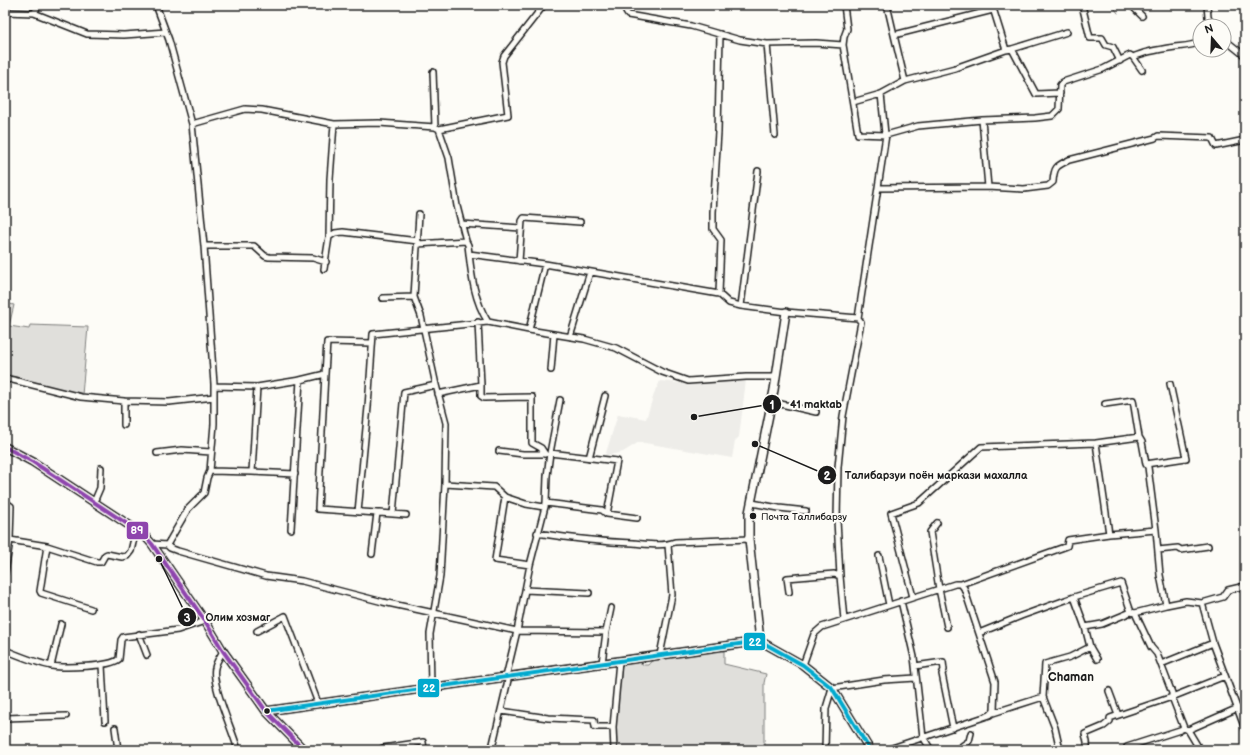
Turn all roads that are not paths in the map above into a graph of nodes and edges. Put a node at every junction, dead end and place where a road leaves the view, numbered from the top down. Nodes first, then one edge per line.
1 (38, 5) edge
2 (156, 5) edge
3 (544, 5) edge
4 (625, 5) edge
5 (844, 5) edge
6 (887, 5) edge
7 (1082, 5) edge
8 (1131, 5) edge
9 (1207, 5) edge
10 (993, 8) edge
11 (5, 12) edge
12 (34, 13) junction
13 (1142, 16) dead end
14 (1209, 18) edge
15 (166, 32) junction
16 (1067, 32) dead end
17 (720, 34) junction
18 (894, 35) junction
19 (767, 44) junction
20 (843, 45) junction
21 (1192, 45) edge
22 (1232, 45) edge
23 (1012, 49) junction
24 (1006, 50) junction
25 (1245, 56) edge
26 (1133, 57) junction
27 (1120, 61) junction
28 (1142, 70) dead end
29 (433, 72) dead end
30 (905, 82) junction
31 (1060, 93) junction
32 (881, 94) junction
33 (852, 102) junction
34 (982, 120) junction
35 (192, 124) junction
36 (334, 124) junction
37 (437, 128) junction
38 (885, 134) junction
39 (775, 135) dead end
40 (1245, 140) edge
41 (758, 171) dead end
42 (988, 187) junction
43 (878, 188) junction
44 (420, 214) dead end
45 (580, 222) dead end
46 (462, 224) junction
47 (521, 228) junction
48 (329, 237) junction
49 (466, 241) junction
50 (418, 242) junction
51 (204, 246) junction
52 (469, 254) junction
53 (519, 261) junction
54 (326, 262) junction
55 (545, 264) junction
56 (324, 269) dead end
57 (590, 272) junction
58 (719, 294) junction
59 (414, 297) junction
60 (383, 298) dead end
61 (741, 306) junction
62 (786, 312) junction
63 (858, 318) junction
64 (478, 322) junction
65 (488, 322) junction
66 (423, 329) junction
67 (529, 330) junction
68 (554, 334) junction
69 (570, 337) junction
70 (372, 343) junction
71 (551, 370) dead end
72 (325, 374) junction
73 (776, 377) junction
74 (5, 380) edge
75 (300, 380) junction
76 (1170, 384) dead end
77 (436, 385) junction
78 (481, 385) junction
79 (214, 386) junction
80 (257, 387) junction
81 (438, 394) junction
82 (605, 396) dead end
83 (214, 397) junction
84 (560, 400) dead end
85 (124, 401) junction
86 (772, 402) junction
87 (1105, 404) dead end
88 (816, 412) dead end
89 (124, 426) dead end
90 (1139, 437) junction
91 (1096, 443) junction
92 (5, 447) edge
93 (499, 451) dead end
94 (211, 452) junction
95 (157, 453) dead end
96 (548, 454) junction
97 (589, 458) junction
98 (1146, 464) junction
99 (101, 468) dead end
100 (210, 471) junction
101 (252, 472) junction
102 (295, 474) junction
103 (445, 484) junction
104 (505, 497) junction
105 (5, 502) edge
106 (94, 502) junction
107 (752, 503) junction
108 (545, 505) junction
109 (806, 511) dead end
110 (358, 512) junction
111 (379, 513) dead end
112 (393, 514) junction
113 (607, 514) junction
114 (406, 515) dead end
115 (637, 518) dead end
116 (937, 522) dead end
117 (291, 529) dead end
118 (136, 530) junction
119 (1156, 530) junction
120 (538, 533) junction
121 (1109, 534) junction
122 (749, 538) junction
123 (8, 543) edge
124 (152, 544) junction
125 (168, 545) junction
126 (668, 545) junction
127 (47, 546) junction
128 (1208, 546) dead end
129 (1158, 550) junction
130 (372, 554) dead end
131 (879, 556) dead end
132 (530, 565) junction
133 (5, 573) edge
134 (840, 576) junction
135 (961, 584) junction
136 (1245, 586) edge
137 (939, 589) junction
138 (525, 590) junction
139 (789, 592) dead end
140 (589, 593) dead end
141 (914, 597) junction
142 (1074, 597) junction
143 (901, 601) junction
144 (1202, 603) junction
145 (889, 605) junction
146 (1166, 605) junction
147 (611, 608) dead end
148 (91, 609) dead end
149 (1133, 612) junction
150 (435, 613) junction
151 (844, 620) junction
152 (205, 621) junction
153 (61, 624) dead end
154 (947, 627) dead end
155 (1085, 627) junction
156 (257, 631) dead end
157 (518, 631) junction
158 (606, 632) junction
159 (979, 633) junction
160 (139, 634) junction
161 (760, 641) junction
162 (1213, 643) junction
163 (1090, 647) junction
164 (5, 650) edge
165 (223, 652) junction
166 (147, 655) dead end
167 (660, 655) junction
168 (1097, 659) dead end
169 (619, 661) junction
170 (602, 664) junction
171 (803, 664) junction
172 (1161, 664) junction
173 (102, 665) junction
174 (51, 666) junction
175 (915, 666) junction
176 (507, 676) junction
177 (1225, 676) junction
178 (916, 678) junction
179 (431, 687) junction
180 (832, 688) junction
181 (1109, 691) dead end
182 (1043, 697) junction
183 (1172, 697) junction
184 (318, 703) junction
185 (1238, 708) junction
186 (266, 711) junction
187 (501, 711) junction
188 (993, 713) junction
189 (1118, 715) junction
190 (66, 716) dead end
191 (5, 718) edge
192 (105, 721) dead end
193 (613, 727) junction
194 (115, 728) dead end
195 (953, 728) junction
196 (1186, 729) junction
197 (1245, 729) edge
198 (971, 733) dead end
199 (923, 738) junction
200 (1127, 747) dead end
201 (383, 748) dead end
202 (1087, 749) edge
203 (118, 750) edge
204 (238, 750) edge
205 (304, 750) edge
206 (424, 750) edge
207 (507, 750) edge
208 (614, 750) edge
209 (825, 750) edge
210 (870, 750) edge
211 (886, 750) edge
212 (931, 750) edge
213 (956, 750) edge
214 (1060, 750) edge
215 (1200, 750) edge

1 - 12 street
2 - 15 street
3 - 37 street
4 - 17 street
5 - 20 street
6 - 18 street
7 - 27 street
8 - 13 street
9 - 14 street
10 - 18 street
10 - 24 street
11 - 12 street
12 - 15 street
15 - 35 street
16 - 23 street
17 - 19 street
17 - 58 street
18 - 30 street
19 - 20 street
19 - 39 street
20 - 33 street
21 - 26 street
22 - 25 street
23 - 24 street
23 - 31 street
24 - 30 street
26 - 27 street
26 - 28 street
27 - 31 street
29 - 37 street
30 - 32 street
31 - 34 street
32 - 33 street
32 - 38 street
33 - 38 street
34 - 38 street
34 - 42 street
35 - 36 street
35 - 51 street
36 - 37 street
36 - 48 street
37 - 46 street
38 - 43 street
40 - 42 street
41 - 61 street
42 - 43 street
43 - 63 street
44 - 50 street
45 - 47 street
46 - 47 street
46 - 49 street
47 - 53 street
48 - 50 street
48 - 54 street
49 - 50 street
49 - 52 street
50 - 59 street
51 - 54 street
51 - 79 street
52 - 53 street
52 - 65 street
53 - 55 street
54 - 56 street
55 - 57 street
55 - 67 street
57 - 58 street
57 - 69 street
58 - 61 street
59 - 60 street
59 - 66 street
61 - 62 street
62 - 63 street
62 - 73 street
63 - 134 street
64 - 65 street
64 - 66 street
64 - 78 street
65 - 67 street
66 - 70 street
66 - 77 street
67 - 68 street
68 - 69 street
68 - 71 street
69 - 73 street
70 - 72 street
70 - 110 street
72 - 75 street
72 - 110 street
73 - 86 street
74 - 85 street
75 - 80 street
75 - 102 street
76 - 98 street
77 - 81 street
77 - 112 street
78 - 81 street
78 - 96 street
79 - 80 street
79 - 83 street
80 - 101 street
81 - 103 street
82 - 97 street
83 - 85 street
83 - 94 street
84 - 96 street
85 - 89 street
86 - 88 street
86 - 107 street
87 - 90 street
90 - 91 street
90 - 98 street
91 - 121 street
91 - 141 street
92 - 106 street
93 - 96 street
94 - 95 street
94 - 100 street
96 - 97 street
96 - 108 street
97 - 113 street
98 - 119 street
99 - 106 street
100 - 101 street
100 - 125 street
101 - 102 street
102 - 117 street
103 - 104 street
103 - 150 street
104 - 108 street
104 - 132 street
105 - 123 street
106 - 118 street
107 - 109 street
107 - 122 street
108 - 113 street
108 - 120 street
110 - 130 street
111 - 112 street
112 - 114 street
113 - 115 street
116 - 137 street
118 - 124 street
118 - 127 street
119 - 121 street
119 - 129 street
120 - 126 street
120 - 132 street
121 - 135 street
122 - 126 street
122 - 161 street
123 - 127 street
123 - 133 street
124 - 125 street
124 - 152 street
125 - 150 street
126 - 167 street
127 - 148 street
128 - 129 street
129 - 146 street
131 - 145 street
132 - 138 street
134 - 139 street
134 - 151 street
135 - 137 street
135 - 159 street
136 - 144 street
137 - 141 street
137 - 154 street
138 - 140 street
138 - 157 street
141 - 143 street
142 - 149 street
142 - 155 street
142 - 159 street
143 - 145 street
143 - 175 street
144 - 146 street
144 - 162 street
145 - 151 street
146 - 149 street
147 - 158 street
149 - 155 street
149 - 172 street
150 - 157 street
150 - 179 street
151 - 171 street
152 - 160 street
152 - 165 street
153 - 174 street
155 - 163 street
156 - 184 street
157 - 158 street
157 - 176 street
158 - 170 street
159 - 188 street
160 - 166 street
160 - 173 street
161 - 167 street
161 - 171 street
162 - 172 street
162 - 177 street
163 - 168 street
163 - 182 street
164 - 174 street
165 - 186 street
165 - 204 street
167 - 169 street
169 - 170 street
169 - 193 street
170 - 176 street
171 - 180 street
172 - 183 street
173 - 174 street
173 - 192 street
175 - 178 street
175 - 195 street
176 - 179 street
176 - 187 street
177 - 183 street
177 - 185 street
178 - 180 street
178 - 199 street
179 - 184 street
180 - 209 street
180 - 210 street
181 - 189 street
182 - 188 street
182 - 214 street
183 - 189 street
183 - 196 street
184 - 186 street
185 - 196 street
185 - 197 street
186 - 205 street
187 - 193 street
187 - 207 street
188 - 195 street
189 - 202 street
190 - 191 street
193 - 208 street
194 - 203 street
195 - 199 street
196 - 200 street
196 - 215 street
198 - 213 street
199 - 211 street
199 - 212 street
201 - 206 street

